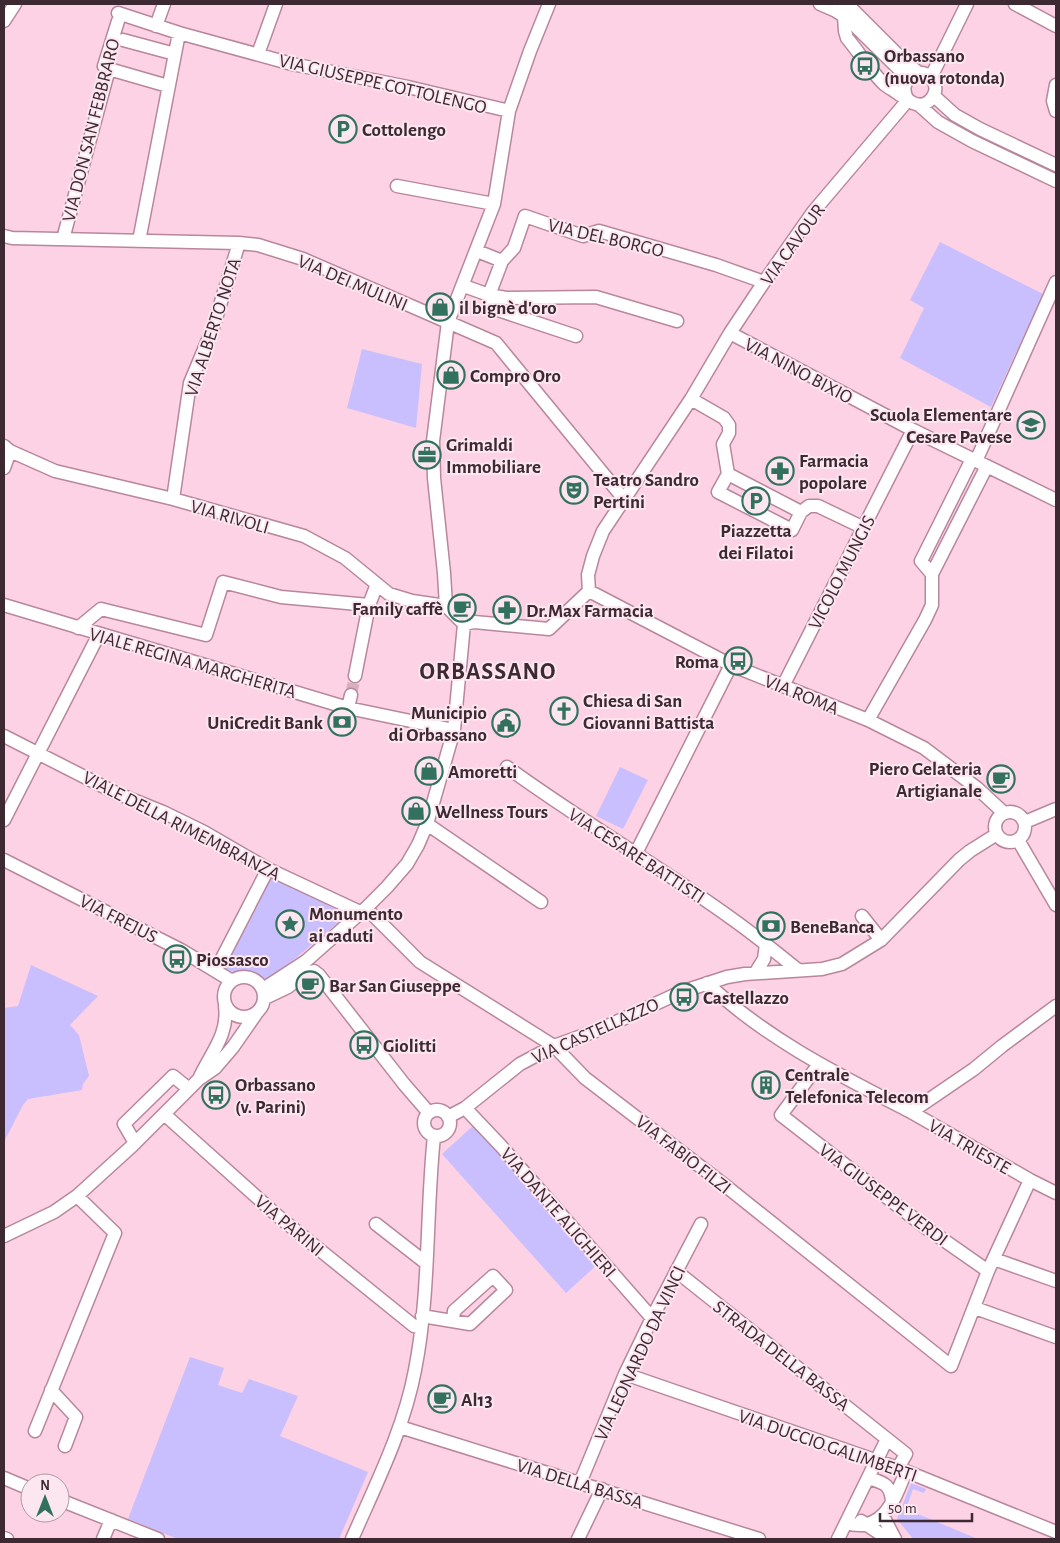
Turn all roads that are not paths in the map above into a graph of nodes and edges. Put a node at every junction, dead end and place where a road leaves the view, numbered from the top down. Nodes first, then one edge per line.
1 (16, 4) edge
2 (164, 4) edge
3 (276, 4) edge
4 (549, 4) edge
5 (820, 4) edge
6 (967, 4) edge
7 (1015, 4) edge
8 (844, 10) edge
9 (118, 17) joint
10 (4, 21) edge
11 (156, 26) junction
12 (1056, 26) edge
13 (179, 33) junction
14 (124, 40) dead end
15 (175, 54) junction
16 (258, 54) junction
17 (109, 68) junction
18 (919, 76) junction
19 (1056, 85) edge
20 (168, 86) junction
21 (934, 96) junction
22 (914, 102) junction
23 (509, 111) junction
24 (1056, 111) edge
25 (1056, 165) edge
26 (1056, 181) edge
27 (397, 186) dead end
28 (494, 204) junction
29 (4, 236) edge
30 (63, 240) junction
31 (139, 241) junction
32 (239, 243) junction
33 (477, 251) junction
34 (502, 261) junction
35 (764, 282) junction
36 (1056, 282) edge
37 (464, 286) junction
38 (489, 295) junction
39 (677, 321) dead end
40 (448, 322) junction
41 (730, 333) junction
42 (576, 336) dead end
43 (691, 399) junction
44 (911, 429) junction
45 (7, 448) edge
46 (978, 462) junction
47 (4, 468) edge
48 (728, 474) junction
49 (173, 499) junction
50 (624, 499) junction
51 (1056, 500) edge
52 (801, 512) junction
53 (864, 528) junction
54 (377, 584) junction
55 (589, 590) junction
56 (4, 605) edge
57 (369, 605) junction
58 (446, 606) junction
59 (464, 624) junction
60 (78, 628) junction
61 (99, 634) junction
62 (731, 665) junction
63 (355, 676) tunnel mouth
64 (783, 686) junction
65 (351, 695) tunnel mouth
66 (348, 708) junction
67 (868, 720) junction
68 (449, 732) junction
69 (4, 736) edge
70 (37, 753) junction
71 (506, 768) dead end
72 (1056, 809) edge
73 (1004, 813) junction
74 (4, 820) edge
75 (1025, 822) junction
76 (426, 824) junction
77 (997, 834) junction
78 (1018, 840) junction
79 (636, 853) junction
80 (4, 860) edge
81 (268, 869) junction
82 (541, 902) dead end
83 (1056, 905) edge
84 (363, 910) junction
85 (862, 916) dead end
86 (881, 940) junction
87 (766, 944) junction
88 (216, 970) junction
89 (798, 970) junction
90 (756, 972) junction
91 (232, 981) junction
92 (707, 983) junction
93 (264, 994) junction
94 (226, 1006) junction
95 (1056, 1006) edge
96 (256, 1014) junction
97 (554, 1046) junction
98 (819, 1064) junction
99 (199, 1080) junction
100 (189, 1089) junction
101 (465, 1108) junction
102 (911, 1112) junction
103 (429, 1113) junction
104 (164, 1114) junction
105 (448, 1117) junction
106 (434, 1136) junction
107 (135, 1143) junction
108 (1030, 1180) junction
109 (1056, 1193) edge
110 (77, 1196) junction
111 (376, 1224) dead end
112 (701, 1224) dead end
113 (4, 1236) edge
114 (994, 1259) junction
115 (426, 1263) junction
116 (676, 1271) junction
117 (988, 1271) junction
118 (1056, 1281) edge
119 (975, 1308) junction
120 (652, 1318) junction
121 (453, 1320) dead end
122 (422, 1322) junction
123 (1056, 1337) edge
124 (625, 1374) junction
125 (51, 1390) junction
126 (400, 1427) junction
127 (35, 1431) dead end
128 (887, 1439) junction
129 (65, 1446) dead end
130 (876, 1461) junction
131 (902, 1470) junction
132 (4, 1478) edge
133 (868, 1478) junction
134 (580, 1483) junction
135 (20, 1484) edge
136 (602, 1489) junction
137 (858, 1499) junction
138 (70, 1504) edge
139 (892, 1505) junction
140 (883, 1516) junction
141 (111, 1520) junction
142 (846, 1523) junction
143 (864, 1524) junction
144 (1056, 1532) edge
145 (4, 1538) edge
146 (7, 1539) edge
147 (103, 1539) edge
148 (158, 1539) edge
149 (352, 1539) edge
150 (578, 1539) edge
151 (759, 1539) edge
152 (838, 1539) edge
153 (888, 1539) edge
154 (895, 1539) edge

1 - 10 street
2 - 11 street
3 - 16 street, VIA GIUSEPPE COTTOLENGO
4 - 23 street
5 - 8 street
6 - 18 street
7 - 12 street
8 - 18 street
8 - 22 street
9 - 11 street, VIA GIUSEPPE COTTOLENGO
9 - 17 street, VIA DON SAN FEBBRARO
11 - 13 street, VIA GIUSEPPE COTTOLENGO
13 - 15 street
13 - 16 street, VIA GIUSEPPE COTTOLENGO
14 - 15 street
15 - 20 street
16 - 23 street, VIA GIUSEPPE COTTOLENGO
17 - 20 street
17 - 30 street, VIA DON SAN FEBBRARO
18 - 21 street
18 - 22 street
19 - 24 street
20 - 31 street
21 - 22 street
21 - 25 street
22 - 26 street
22 - 35 street, VIA CAVOUR
23 - 28 street
27 - 28 street
28 - 33 street
29 - 30 street, VIA DEI MULINI
30 - 31 street, VIA DEI MULINI
31 - 32 street, VIA DEI MULINI
32 - 40 street, VIA DEI MULINI
32 - 49 street, VIA ALBERTO NOTA
33 - 34 street
33 - 37 street
34 - 35 street, VIA DEL BORGO
34 - 38 street
35 - 41 street, VIA CAVOUR
36 - 46 street
37 - 38 street
37 - 40 street
38 - 39 street
38 - 42 street
40 - 50 street, VIA DEI MULINI
40 - 58 street
41 - 43 street, VIA CAVOUR
41 - 44 street, VIA NINO BIXIO
43 - 48 street
43 - 50 street, VIA CAVOUR
44 - 46 street, VIA NINO BIXIO
44 - 53 street, VICOLO MUNGIS
45 - 47 street
45 - 49 street, VIA RIVOLI
46 - 51 street, VIA NINO BIXIO
46 - 67 street
48 - 52 street
48 - 52 street
49 - 54 street, VIA RIVOLI
50 - 55 street, VIA CAVOUR
52 - 53 street
53 - 64 street, VICOLO MUNGIS
54 - 57 street
54 - 58 street, VIA RIVOLI
55 - 59 street
55 - 62 street, VIA ROMA
56 - 60 street, VIALE REGINA MARGHERITA
57 - 60 street
57 - 63 street
58 - 59 street
59 - 68 street
60 - 61 street, VIALE REGINA MARGHERITA
61 - 66 street, VIALE REGINA MARGHERITA
61 - 70 street
62 - 64 street, VIA ROMA
62 - 79 street
64 - 67 street, VIA ROMA
65 - 66 street
66 - 68 street, VIALE REGINA MARGHERITA
67 - 73 street, VIA ROMA
68 - 76 street
69 - 70 street, VIALE DELLA RIMEMBRANZA
70 - 74 street
70 - 81 street, VIALE DELLA RIMEMBRANZA
71 - 79 street, VIA CESARE BATTISTI
72 - 75 street
73 - 75 street
73 - 77 street
75 - 78 street
76 - 82 street
76 - 84 street
77 - 78 street
77 - 86 street, VIA CASTELLAZZO
78 - 83 street
79 - 87 street, VIA CESARE BATTISTI
80 - 88 street, VIA FREJUS
81 - 84 street, VIALE DELLA RIMEMBRANZA
81 - 88 street
84 - 93 street
84 - 97 street, VIA FABIO FILZI
85 - 86 street
86 - 89 street, VIA CASTELLAZZO
87 - 89 street
87 - 90 street
88 - 91 street, VIA FREJUS
89 - 90 street, VIA CASTELLAZZO
90 - 92 street, VIA CASTELLAZZO
91 - 93 street
91 - 94 street
92 - 97 street, VIA CASTELLAZZO
92 - 98 street, VIA TRIESTE
93 - 96 street
93 - 103 street
94 - 96 street
94 - 99 street
95 - 102 street, VIA TRIESTE
96 - 99 street
97 - 101 street, VIA CASTELLAZZO
97 - 119 street, VIA FABIO FILZI
98 - 102 street, VIA TRIESTE
98 - 117 street, VIA GIUSEPPE VERDI
99 - 100 street
100 - 104 street
100 - 107 street
101 - 105 street, VIA CASTELLAZZO
101 - 120 street, VIA DANTE ALIGHIERI
102 - 108 street, VIA TRIESTE
103 - 105 street
103 - 106 street
104 - 107 street
104 - 122 street, VIA PARINI
105 - 106 street
106 - 115 street
107 - 110 street
108 - 109 street, VIA TRIESTE
108 - 114 street, VIA TRIESTE
110 - 113 street
110 - 125 street
111 - 115 street
112 - 116 street, VIA LEONARDO DA VINCI
114 - 117 street, VIA TRIESTE
114 - 118 street
115 - 122 street
116 - 120 street, VIA LEONARDO DA VINCI
116 - 128 street, STRADA DELLA BASSA
117 - 119 street, VIA TRIESTE
119 - 123 street
120 - 124 street, VIA LEONARDO DA VINCI
121 - 122 street
122 - 126 street
124 - 130 street, VIA DUCCIO GALIMBERTI
124 - 134 street, VIA LEONARDO DA VINCI
125 - 127 street
125 - 129 street
126 - 134 street, VIA DELLA BASSA
126 - 149 street
128 - 130 street
128 - 131 street, STRADA DELLA BASSA
130 - 131 street, VIA DUCCIO GALIMBERTI
130 - 133 street
131 - 139 street, STRADA DELLA BASSA
131 - 144 street, VIA DUCCIO GALIMBERTI
132 - 135 street
133 - 137 street
133 - 139 street
134 - 136 street, VIA DELLA BASSA
136 - 150 street
136 - 151 street, VIA DELLA BASSA
137 - 142 street
137 - 143 street
138 - 141 street
139 - 140 street, STRADA DELLA BASSA
140 - 143 street, STRADA DELLA BASSA
140 - 154 street
141 - 147 street
141 - 148 street
142 - 143 street, STRADA DELLA BASSA
142 - 152 street
143 - 153 street
145 - 146 street

